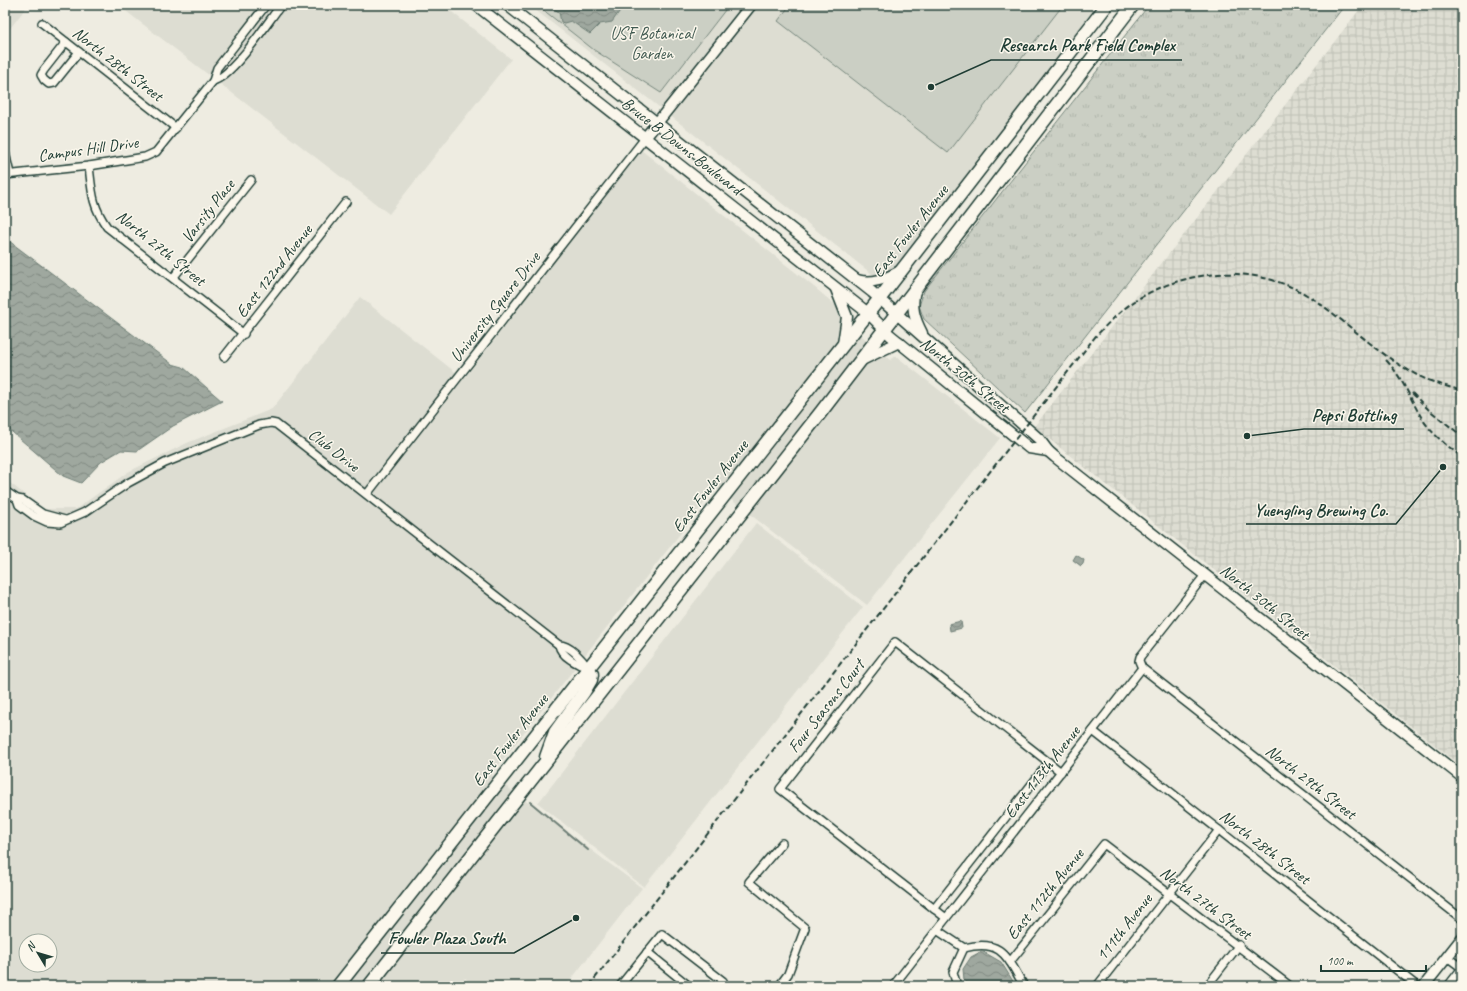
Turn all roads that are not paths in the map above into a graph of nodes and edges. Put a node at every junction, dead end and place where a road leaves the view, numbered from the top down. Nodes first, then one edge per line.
1 (266, 5) edge
2 (281, 5) edge
3 (476, 5) edge
4 (507, 5) edge
5 (751, 5) edge
6 (1107, 5) edge
7 (1133, 5) edge
8 (42, 23) dead end
9 (66, 42) junction
10 (79, 52) junction
11 (213, 81) junction
12 (658, 123) junction
13 (176, 128) junction
14 (645, 138) junction
15 (5, 152) edge
16 (89, 166) junction
17 (8, 174) edge
18 (251, 180) dead end
19 (346, 202) dead end
20 (901, 271) junction
21 (173, 278) junction
22 (853, 279) junction
23 (836, 287) junction
24 (914, 290) junction
25 (879, 299) junction
26 (868, 313) junction
27 (896, 314) junction
28 (884, 329) junction
29 (244, 334) junction
30 (924, 337) junction
31 (899, 342) junction
32 (843, 344) junction
33 (224, 357) dead end
34 (860, 361) junction
35 (1048, 451) junction
36 (5, 492) edge
37 (367, 494) junction
38 (1205, 575) junction
39 (588, 668) junction
40 (1142, 668) junction
41 (1093, 731) junction
42 (545, 762) junction
43 (1049, 762) junction
44 (1061, 772) junction
45 (1462, 777) edge
46 (1219, 830) junction
47 (782, 842) dead end
48 (1104, 844) joint
49 (1170, 894) junction
50 (934, 909) junction
51 (946, 918) junction
52 (1462, 919) edge
53 (937, 930) junction
54 (1462, 938) edge
55 (1239, 945) junction
56 (964, 948) junction
57 (647, 952) junction
58 (1447, 957) junction
59 (1010, 962) junction
60 (1462, 968) edge
61 (723, 980) dead end
62 (338, 986) edge
63 (369, 986) edge
64 (620, 986) edge
65 (689, 986) edge
66 (779, 986) edge
67 (893, 986) edge
68 (957, 986) edge
69 (1024, 986) edge
70 (1097, 986) edge
71 (1207, 986) edge
72 (1290, 986) edge
73 (1418, 986) edge
74 (1424, 986) edge
75 (1448, 986) edge

1 - 11 street, Campus Hill Drive
2 - 11 street, Campus Hill Drive
3 - 14 main road, Bruce B Downs Boulevard
4 - 12 main road, Bruce B Downs Boulevard
5 - 12 main road
6 - 20 main road, East Fowler Avenue
7 - 24 main road
8 - 9 street, North 28th Street
9 - 10 street, North 28th Street
9 - 10 street
10 - 13 street, North 28th Street
11 - 13 street, Campus Hill Drive
12 - 14 main road
12 - 22 main road, Bruce B Downs Boulevard
13 - 16 street, Campus Hill Drive
14 - 23 main road, Bruce B Downs Boulevard
14 - 37 street, University Square Drive
15 - 17 street
16 - 17 street, Campus Hill Drive
16 - 21 street, North 27th Street
18 - 21 street, Varsity Place
19 - 29 street, East 122nd Avenue
20 - 22 main road
20 - 25 main road, East Fowler Avenue
21 - 29 street, North 27th Street
22 - 25 main road, Bruce B Downs Boulevard
23 - 26 main road, Bruce B Downs Boulevard
23 - 32 main road
24 - 27 main road
24 - 30 main road
25 - 26 main road, East Fowler Avenue
25 - 27 main road, Bruce B Downs Boulevard
26 - 28 main road, North 30th Street
26 - 32 main road, East Fowler Avenue
27 - 28 main road
27 - 30 main road, North 30th Street
28 - 31 main road, North 30th Street
28 - 34 main road
29 - 33 street, East 122nd Avenue
30 - 35 main road, North 30th Street
31 - 34 main road
31 - 35 main road, North 30th Street
32 - 39 main road, East Fowler Avenue
34 - 42 main road
35 - 38 main road, North 30th Street
36 - 37 street, Club Drive
37 - 39 street, Club Drive
38 - 40 street, East 113th Avenue
38 - 45 main road, North 30th Street
39 - 42 main road
39 - 62 main road, East Fowler Avenue
40 - 41 street, East 113th Avenue
40 - 52 street, North 29th Street
41 - 44 street, East 113th Avenue
41 - 46 street, North 28th Street
42 - 63 main road
43 - 44 street, Four Seasons Court
43 - 50 street
43 - 50 street, Four Seasons Court
44 - 51 street, East 113th Avenue
46 - 49 street, 111th Avenue
46 - 73 street, North 28th Street
47 - 66 street
48 - 49 street, North 27th Street
48 - 59 street, East 112th Avenue
49 - 55 street, North 27th Street
49 - 70 street, 111th Avenue
50 - 51 street, Four Seasons Court
51 - 53 street, East 113th Avenue
53 - 56 street
53 - 67 street, East 113th Avenue
54 - 58 main road
55 - 71 street
55 - 72 street, North 27th Street
56 - 59 street
56 - 68 street
57 - 61 street
57 - 64 street
57 - 65 street
58 - 60 street
58 - 74 main road
59 - 69 street
60 - 75 street

